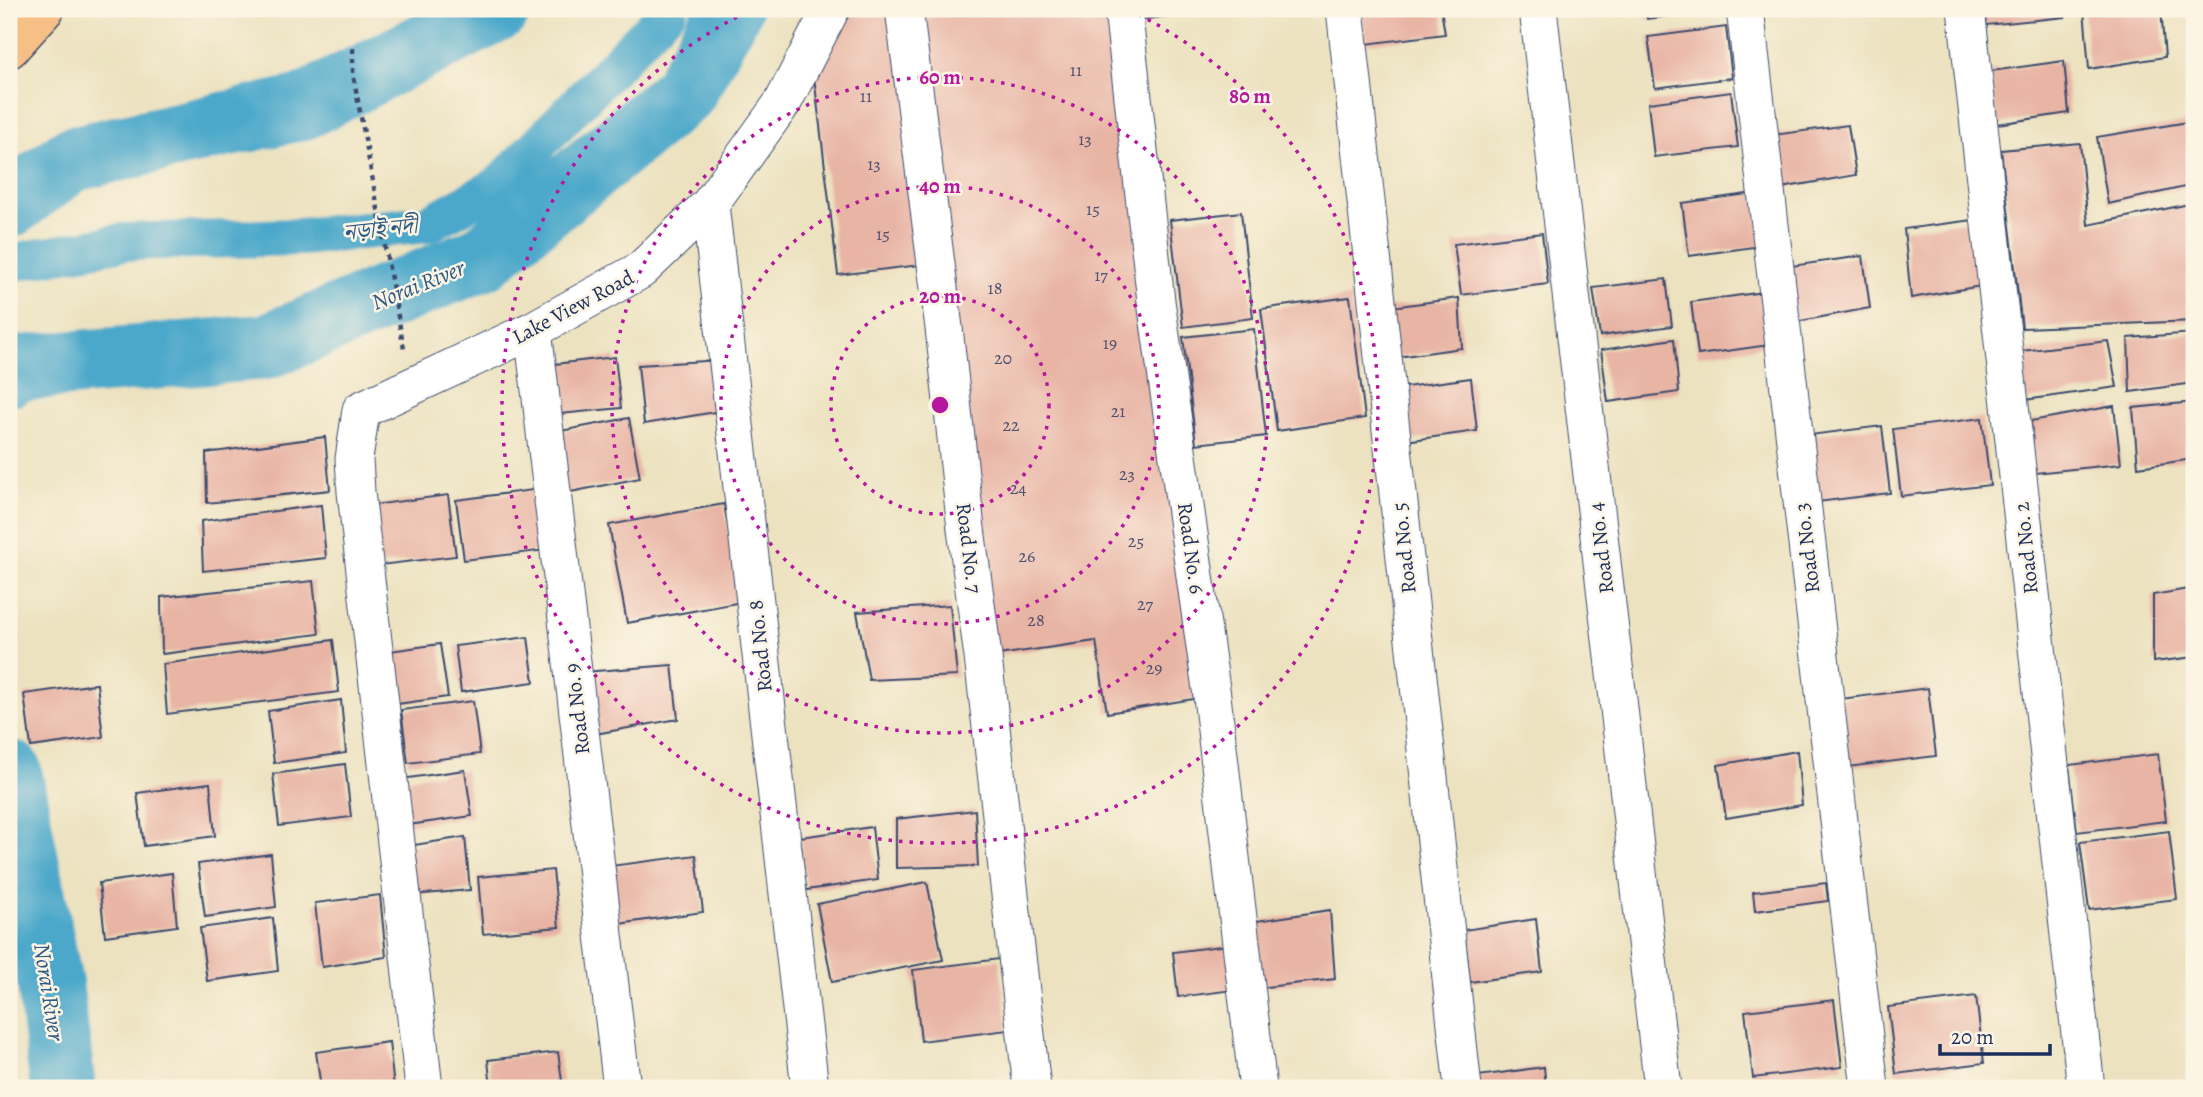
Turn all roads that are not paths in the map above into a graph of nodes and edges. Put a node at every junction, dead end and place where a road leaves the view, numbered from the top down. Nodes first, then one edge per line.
1 (45, 9) edge
2 (831, 9) edge
3 (904, 9) edge
4 (1123, 9) edge
5 (1345, 9) edge
6 (1538, 9) edge
7 (1745, 9) edge
8 (1966, 9) edge
9 (9, 49) edge
10 (710, 204) junction
11 (533, 330) junction
12 (424, 1088) edge
13 (622, 1088) edge
14 (810, 1088) edge
15 (1032, 1088) edge
16 (1258, 1088) edge
17 (1463, 1088) edge
18 (1663, 1088) edge
19 (1870, 1088) edge
20 (2086, 1088) edge

1 - 9 main road
2 - 10 street, Lake View Road
3 - 15 street, Road No. 7
4 - 16 street, Road No. 6
5 - 17 street, Road No. 5
6 - 18 street, Road No. 4
7 - 19 street, Road No. 3
8 - 20 street, Road No. 2
10 - 11 street, Lake View Road
10 - 14 street, Road No. 8
11 - 12 street, Lake View Road
11 - 13 street, Road No. 9

